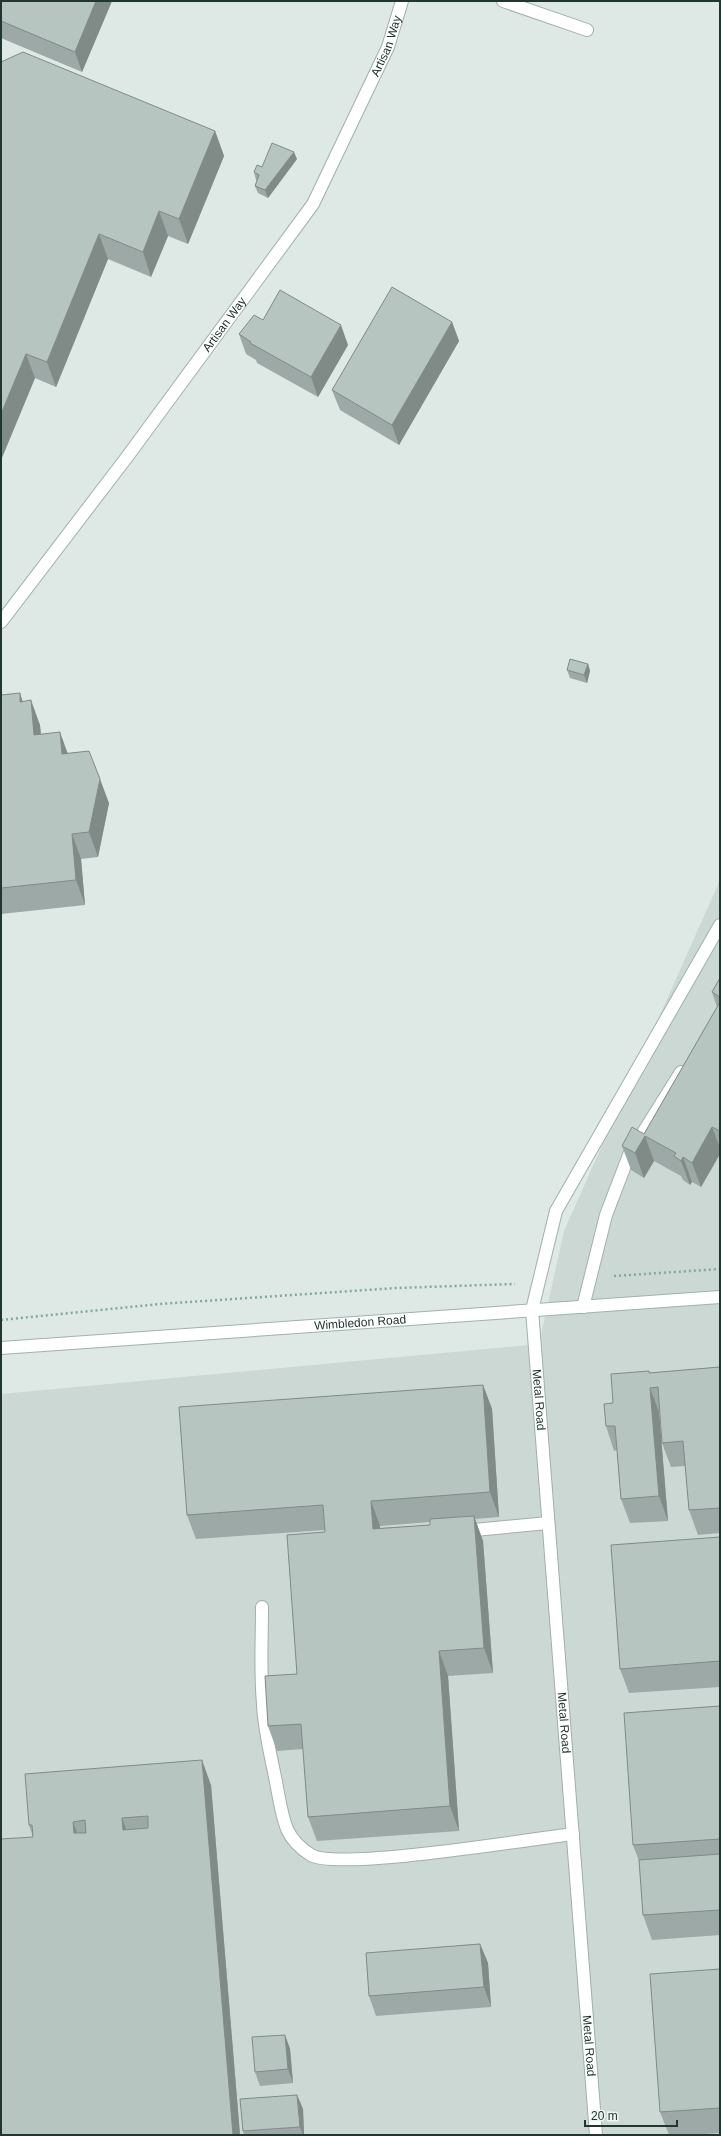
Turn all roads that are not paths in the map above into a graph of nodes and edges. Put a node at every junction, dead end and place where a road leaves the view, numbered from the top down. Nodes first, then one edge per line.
1 (402, 1) edge
2 (503, 1) edge
3 (587, 30) dead end
4 (1, 622) edge
5 (720, 925) edge
6 (687, 1062) edge
7 (720, 1297) edge
8 (583, 1307) junction
9 (532, 1310) junction
10 (1, 1348) edge
11 (548, 1524) junction
12 (448, 1533) edge
13 (262, 1607) dead end
14 (573, 1834) junction
15 (596, 2135) edge

1 - 4 street, Artisan Way
2 - 3 street
5 - 9 street, Metal Road
6 - 8 street
7 - 8 street, Wimbledon Road
8 - 9 street, Wimbledon Road
9 - 10 street, Wimbledon Road
9 - 11 street, Metal Road
11 - 12 street
11 - 14 street, Metal Road
13 - 14 street
14 - 15 street, Metal Road

